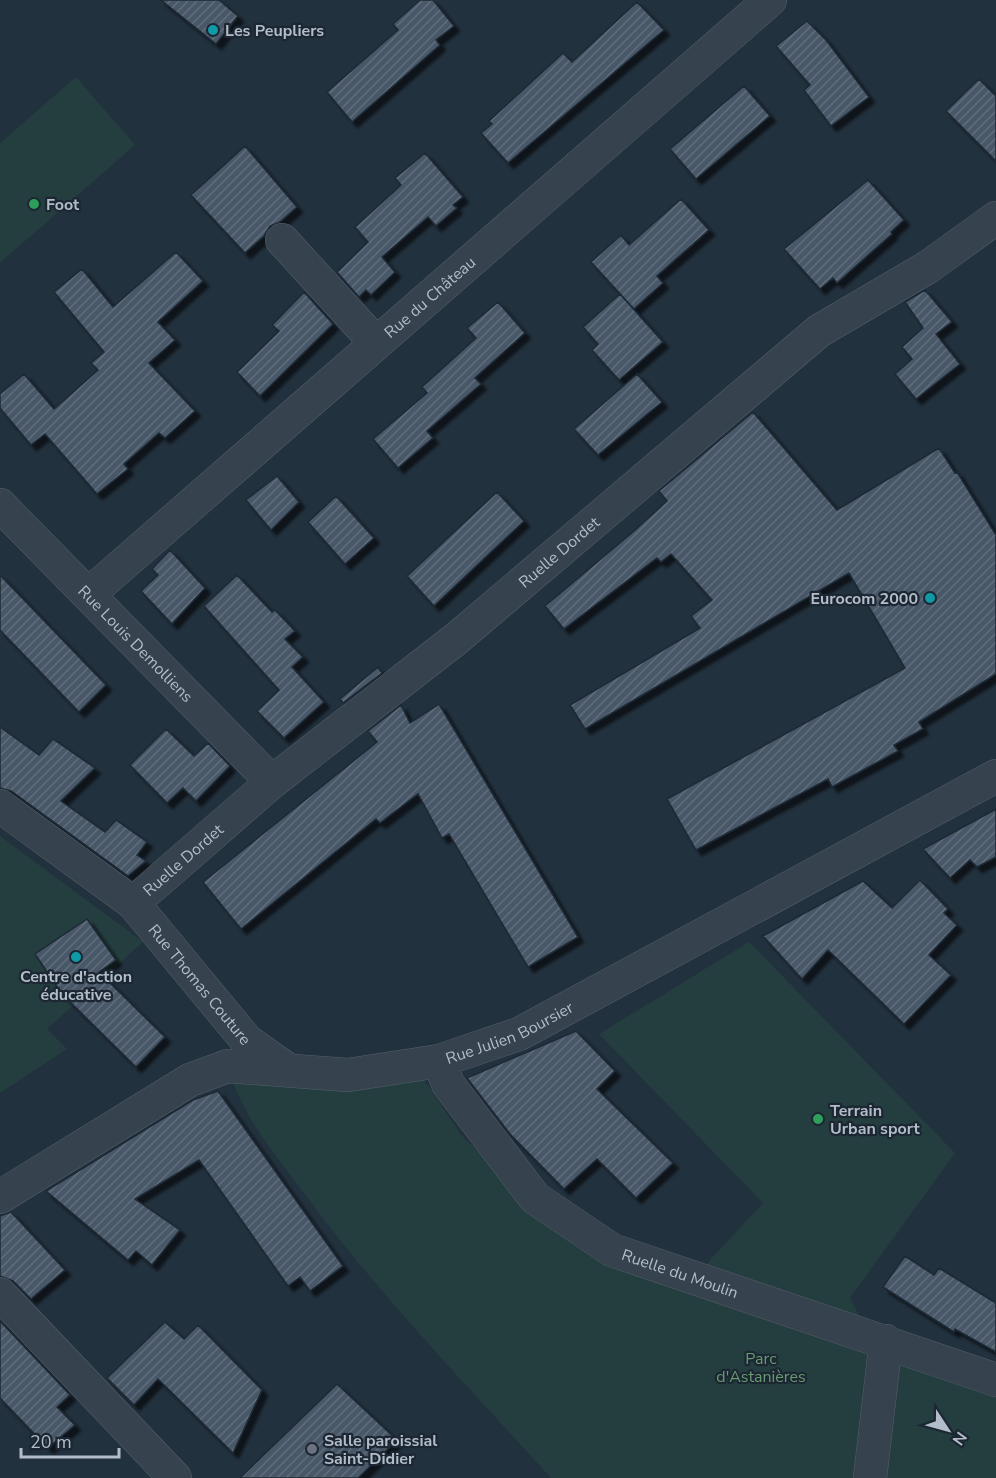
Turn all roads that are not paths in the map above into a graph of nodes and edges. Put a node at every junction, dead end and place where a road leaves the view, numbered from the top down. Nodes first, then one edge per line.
1 (770, 0) edge
2 (996, 218) edge
3 (282, 240) dead end
4 (376, 344) junction
5 (0, 505) edge
6 (89, 594) junction
7 (996, 776) edge
8 (272, 782) junction
9 (0, 806) edge
10 (133, 903) junction
11 (440, 1061) junction
12 (289, 1071) junction
13 (0, 1197) edge
14 (0, 1294) edge
15 (886, 1341) junction
16 (996, 1380) edge
17 (175, 1478) edge
18 (870, 1478) edge

1 - 4 street, Rue du Château
2 - 8 street, Ruelle Dordet
3 - 4 street
4 - 6 street, Rue du Château
5 - 6 street, Rue Louis Demolliens
6 - 8 street, Rue Louis Demolliens
7 - 11 street, Rue Julien Boursier
8 - 10 street, Ruelle Dordet
9 - 10 street, Rue Thomas Couture
10 - 12 street, Rue Thomas Couture
11 - 12 street, Rue Julien Boursier
11 - 15 street, Ruelle du Moulin
12 - 13 street, Rue Julien Boursier
14 - 17 street
15 - 16 street, Ruelle du Moulin
15 - 18 street

